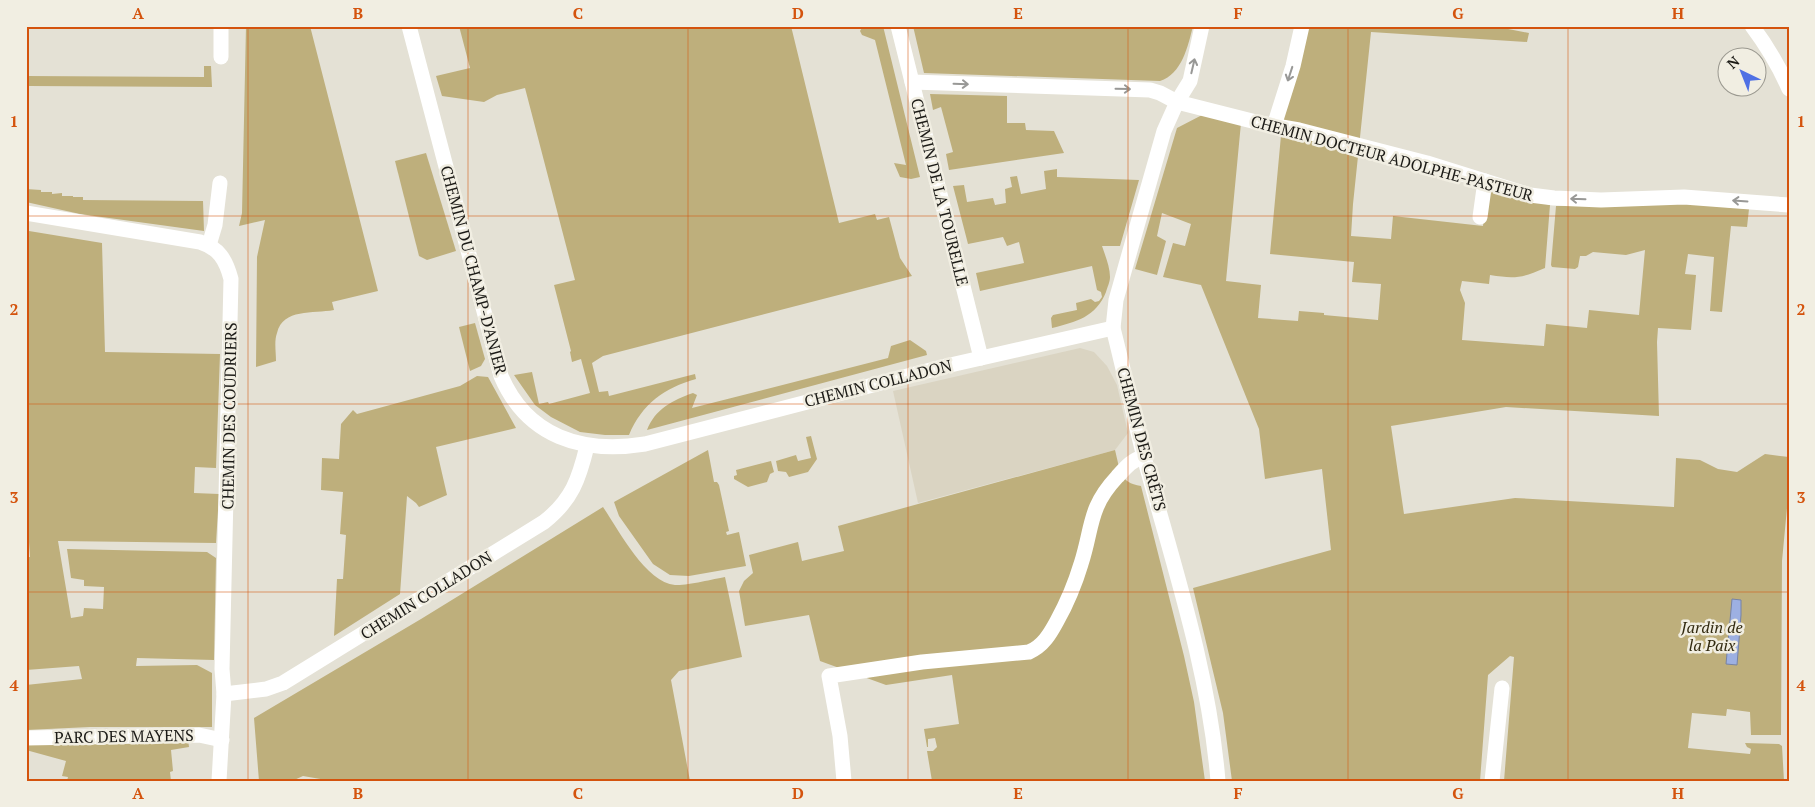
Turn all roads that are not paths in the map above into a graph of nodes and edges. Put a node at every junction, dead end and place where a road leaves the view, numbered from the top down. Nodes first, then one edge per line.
1 (220, 26) edge
2 (409, 26) edge
3 (898, 26) edge
4 (1202, 26) edge
5 (1302, 26) edge
6 (1752, 26) edge
7 (221, 57) dead end
8 (1787, 81) edge
9 (912, 82) junction
10 (1177, 102) junction
11 (1274, 126) junction
12 (1485, 181) junction
13 (220, 183) dead end
14 (1789, 205) edge
15 (26, 213) edge
16 (1480, 217) dead end
17 (209, 245) junction
18 (1113, 328) junction
19 (981, 358) junction
20 (645, 444) joint
21 (587, 446) junction
22 (1144, 456) junction
23 (1502, 688) dead end
24 (224, 694) junction
25 (26, 738) edge
26 (222, 740) junction
27 (219, 781) edge
28 (844, 781) edge
29 (1218, 781) edge
30 (1492, 781) edge

1 - 7 street
2 - 21 street, CHEMIN DU CHAMP-D'ANIER
3 - 9 street, CHEMIN DE LA TOURELLE
10 -> 4 street, CHEMIN DES CRÊTS
5 -> 11 street
6 - 8 street
9 -> 10 street, CHEMIN DOCTEUR ADOLPHE-PASTEUR
9 - 19 street, CHEMIN DE LA TOURELLE
10 - 11 street, CHEMIN DOCTEUR ADOLPHE-PASTEUR
10 - 18 street, CHEMIN DES CRÊTS
11 - 12 street, CHEMIN DOCTEUR ADOLPHE-PASTEUR
14 -> 12 street, CHEMIN DOCTEUR ADOLPHE-PASTEUR
12 - 16 street
13 - 17 street
15 - 17 street
17 - 24 street, CHEMIN DES COUDRIERS
18 - 19 street, CHEMIN COLLADON
18 - 22 street, CHEMIN DES CRÊTS
19 - 20 street, CHEMIN COLLADON
20 - 21 street, CHEMIN DU CHAMP-D'ANIER
21 - 24 street, CHEMIN COLLADON
22 - 28 street
22 - 29 street, CHEMIN DES CRÊTS
23 - 30 street
24 - 26 street, CHEMIN DES COUDRIERS
25 - 26 street, PARC DES MAYENS
26 - 27 street, CHEMIN DES COUDRIERS

